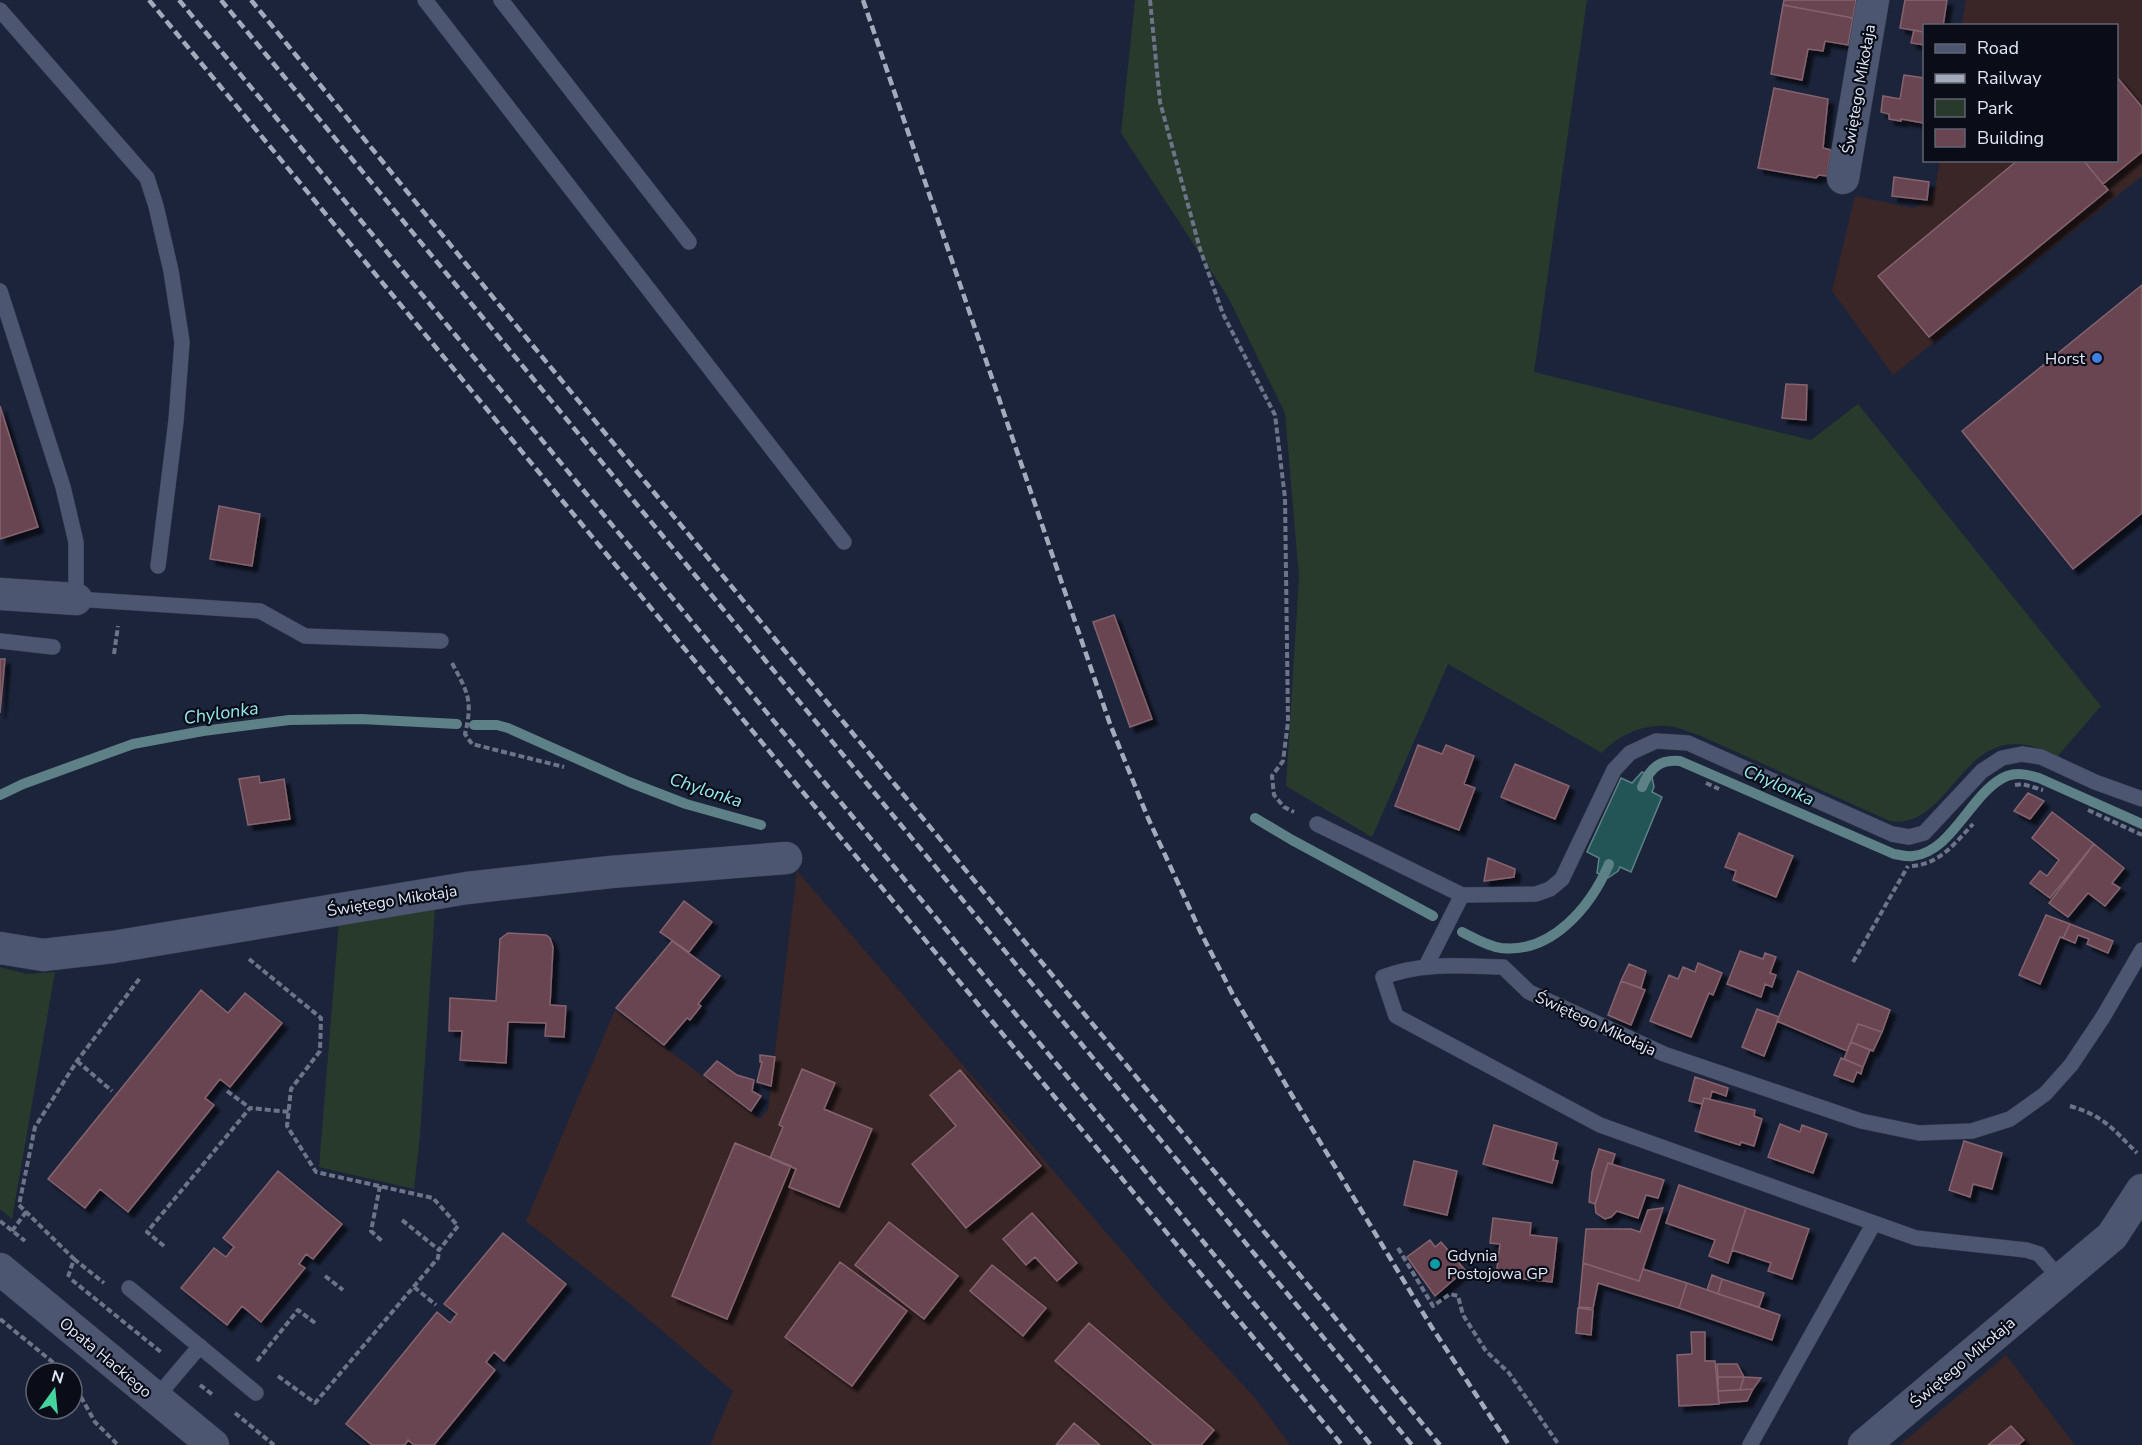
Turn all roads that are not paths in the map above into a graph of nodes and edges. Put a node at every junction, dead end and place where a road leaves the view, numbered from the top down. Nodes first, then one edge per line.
1 (425, 0) edge
2 (501, 0) edge
3 (1873, 0) edge
4 (0, 10) edge
5 (1843, 178) dead end
6 (689, 242) dead end
7 (0, 291) edge
8 (844, 542) dead end
9 (158, 566) dead end
10 (0, 594) edge
11 (76, 599) junction
12 (0, 641) edge
13 (441, 641) road end
14 (53, 647) dead end
15 (2142, 799) edge
16 (1317, 824) road end
17 (786, 858) dead end
18 (1462, 895) junction
19 (0, 948) edge
20 (2142, 950) edge
21 (1426, 966) junction
22 (2142, 1190) edge
23 (1874, 1223) junction
24 (0, 1269) edge
25 (2060, 1279) junction
26 (129, 1288) dead end
27 (200, 1346) junction
28 (256, 1394) dead end
29 (156, 1398) junction
30 (213, 1445) edge
31 (1750, 1445) edge
32 (1864, 1445) edge

1 - 8 lane
2 - 6 lane
3 - 5 street, Świętego Mikołaja
4 - 9 lane
7 - 11 lane
10 - 11 street
11 - 13 lane
12 - 14 lane
15 - 18 lane
16 - 18 lane
17 - 19 street, Świętego Mikołaja
18 - 21 lane
20 - 21 lane, Świętego Mikołaja
21 - 23 lane, Świętego Mikołaja
22 - 25 street, Świętego Mikołaja
23 - 25 lane, Świętego Mikołaja
23 - 31 lane
24 - 29 street, Opata Hackiego
25 - 32 street, Świętego Mikołaja
26 - 27 lane
27 - 28 lane
27 - 29 lane
29 - 30 street, Opata Hackiego

